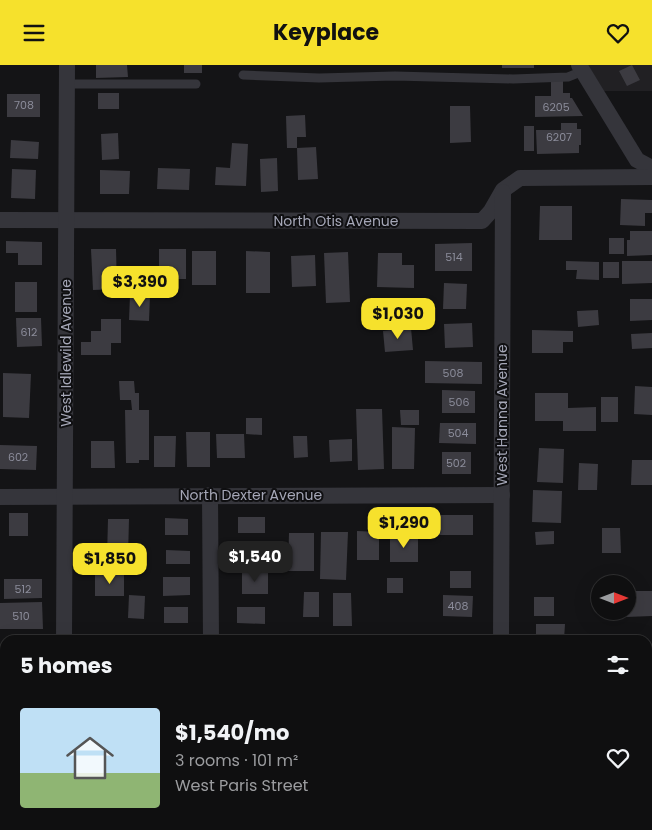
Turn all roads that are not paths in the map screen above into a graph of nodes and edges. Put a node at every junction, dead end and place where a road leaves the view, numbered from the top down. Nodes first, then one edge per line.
1 (67, 65) edge
2 (581, 68) edge
3 (243, 75) dead end
4 (196, 83) dead end
5 (67, 84) junction
6 (652, 168) edge
7 (652, 177) edge
8 (503, 190) junction
9 (0, 220) edge
10 (66, 220) junction
11 (210, 495) junction
12 (502, 495) junction
13 (0, 497) edge
14 (65, 497) junction
15 (64, 635) edge
16 (211, 635) edge
17 (501, 635) edge

1 - 5 street, West Idlewild Avenue
2 - 3 lane
2 - 6 street
4 - 5 lane
5 - 10 street, West Idlewild Avenue
7 - 8 street
8 - 10 street, North Otis Avenue
8 - 12 street, West Hanna Avenue
9 - 10 street, North Otis Avenue
10 - 14 street, West Idlewild Avenue
11 - 12 street, North Dexter Avenue
11 - 14 street, North Dexter Avenue
11 - 16 street
12 - 17 street, West Hanna Avenue
13 - 14 street, North Dexter Avenue
14 - 15 street, West Idlewild Avenue

